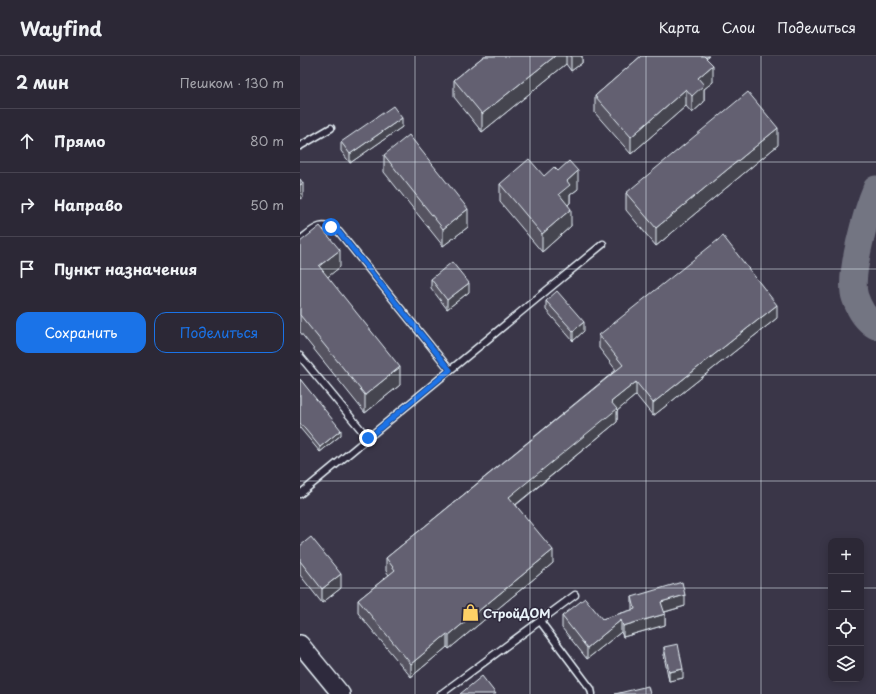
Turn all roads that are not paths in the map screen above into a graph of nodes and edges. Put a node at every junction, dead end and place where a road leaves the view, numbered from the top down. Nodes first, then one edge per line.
1 (331, 128) dead end
2 (300, 146) edge
3 (300, 240) edge
4 (603, 244) dead end
5 (300, 356) edge
6 (450, 370) junction
7 (368, 438) junction
8 (300, 494) edge
9 (575, 595) dead end
10 (540, 621) junction
11 (300, 644) edge
12 (341, 694) edge
13 (441, 694) edge
14 (592, 694) edge

1 - 2 lane
3 - 6 lane
4 - 6 lane
5 - 7 lane
6 - 7 lane
7 - 8 lane
9 - 10 lane
10 - 13 lane
10 - 14 lane
11 - 12 street

